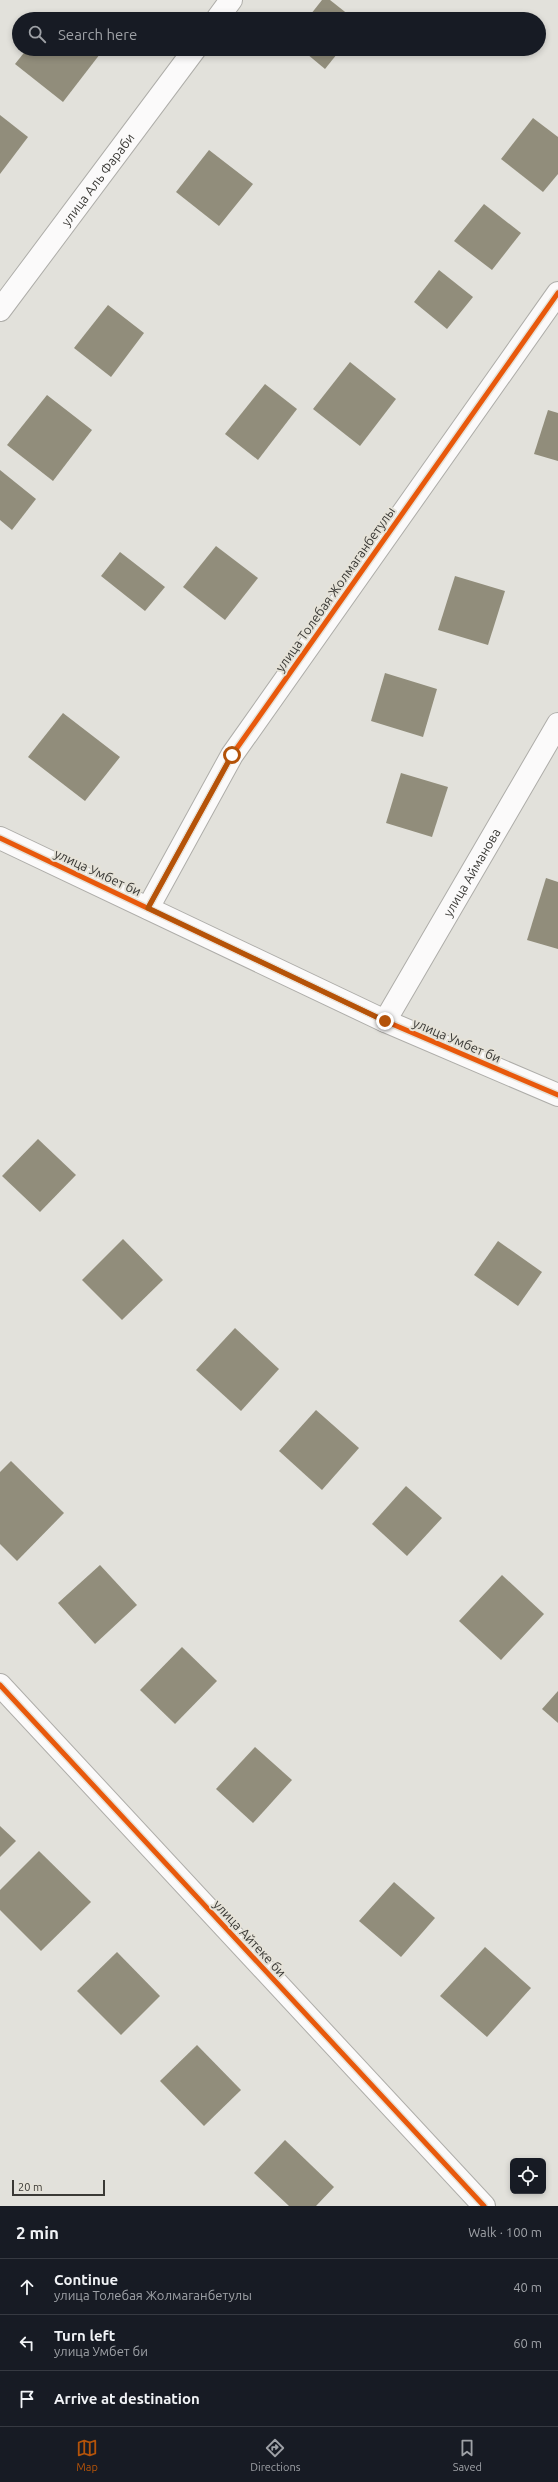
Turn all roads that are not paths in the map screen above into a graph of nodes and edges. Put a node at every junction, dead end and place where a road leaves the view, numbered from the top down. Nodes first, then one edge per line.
1 (231, 0) edge
2 (222, 12) edge
3 (190, 56) edge
4 (558, 293) edge
5 (0, 310) edge
6 (558, 724) edge
7 (0, 838) edge
8 (148, 908) junction
9 (385, 1021) junction
10 (558, 1095) edge
11 (0, 1685) edge
12 (484, 2206) edge

1 - 2 street
3 - 5 street, улица Аль Фараби
4 - 8 street, улица Толебая Жолмаганбетулы
6 - 9 street, улица Айманова
7 - 8 street, улица Умбет би
8 - 9 street, улица Умбет би
9 - 10 street, улица Умбет би
11 - 12 street, улица Айтеке би

